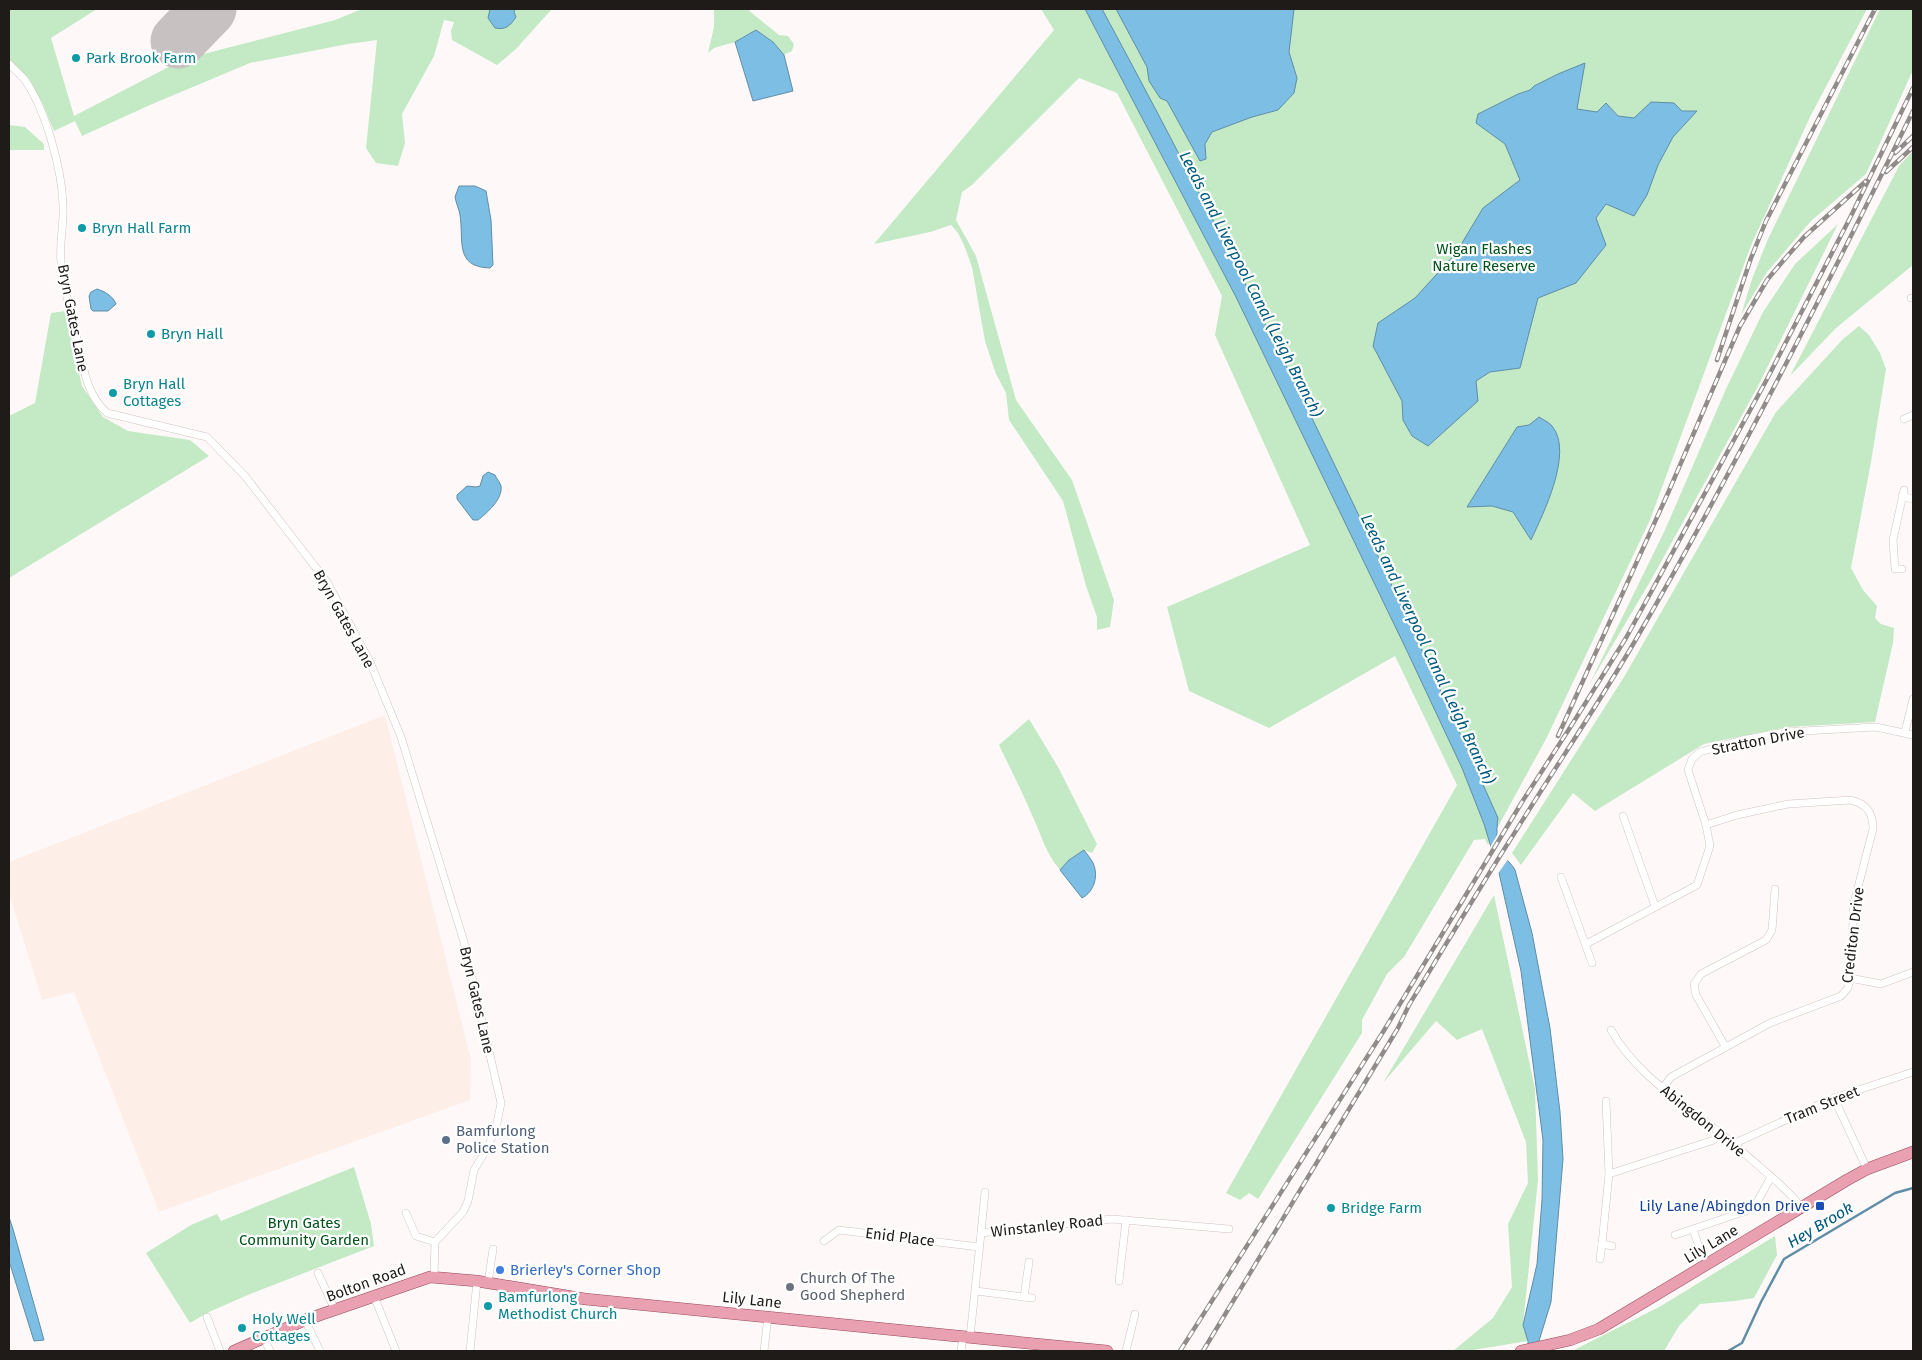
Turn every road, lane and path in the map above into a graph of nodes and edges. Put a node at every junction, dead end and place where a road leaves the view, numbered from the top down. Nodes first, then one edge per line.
1 (9, 64) edge
2 (1913, 417) edge
3 (1904, 419) dead end
4 (1913, 499) edge
5 (1902, 569) dead end
6 (1913, 699) edge
7 (1904, 732) junction
8 (1913, 735) edge
9 (1624, 816) dead end
10 (1706, 825) junction
11 (1561, 877) dead end
12 (1775, 889) dead end
13 (1655, 906) junction
14 (1586, 944) junction
15 (1592, 963) dead end
16 (1913, 972) edge
17 (1850, 978) junction
18 (1611, 1030) dead end
19 (1726, 1046) junction
20 (1913, 1072) edge
21 (1662, 1088) junction
22 (1834, 1098) junction
23 (1606, 1101) dead end
24 (1721, 1133) junction
25 (1733, 1144) junction
26 (1913, 1152) edge
27 (1867, 1169) junction
28 (1609, 1174) junction
29 (1771, 1176) junction
30 (985, 1192) dead end
31 (1800, 1207) junction
32 (406, 1213) dead end
33 (1126, 1220) junction
34 (1229, 1229) dead end
35 (1693, 1229) junction
36 (981, 1234) junction
37 (1675, 1235) dead end
38 (824, 1241) dead end
39 (435, 1242) junction
40 (1602, 1244) junction
41 (1698, 1244) dead end
42 (1612, 1246) dead end
43 (979, 1247) junction
44 (493, 1249) dead end
45 (1600, 1259) dead end
46 (1029, 1262) dead end
47 (318, 1273) dead end
48 (429, 1278) junction
49 (1119, 1281) dead end
50 (482, 1282) junction
51 (976, 1291) junction
52 (374, 1296) junction
53 (1024, 1297) junction
54 (1032, 1298) dead end
55 (335, 1310) junction
56 (1135, 1314) dead end
57 (768, 1316) junction
58 (207, 1317) dead end
59 (306, 1320) junction
60 (966, 1337) junction
61 (264, 1338) junction
62 (220, 1351) edge
63 (234, 1351) edge
64 (270, 1351) edge
65 (320, 1351) edge
66 (395, 1351) edge
67 (470, 1351) edge
68 (764, 1351) edge
69 (961, 1351) edge
70 (1107, 1351) edge
71 (1126, 1351) edge
72 (1521, 1351) edge

1 - 39 street, Bryn Gates Lane
2 - 3 street
4 - 5 street
6 - 7 street
7 - 8 street
7 - 10 street, Stratton Drive
9 - 13 street
10 - 13 street, Stratton Drive
10 - 17 street, Crediton Drive
11 - 14 street
12 - 19 street
13 - 14 street, Stratton Drive
14 - 15 street
16 - 17 street
17 - 19 street, Crediton Drive
18 - 21 street, Abingdon Drive
19 - 21 street, Crediton Drive
20 - 22 street, Tram Street
21 - 24 street, Abingdon Drive
22 - 25 street, Tram Street
22 - 27 street
23 - 28 street
24 - 25 street, Abingdon Drive
24 - 28 street
25 - 29 street, Abingdon Drive
26 - 27 main road, Lily Lane
27 - 31 main road, Lily Lane
28 - 40 street
29 - 31 street, Abingdon Drive
29 - 35 street
30 - 36 street
31 - 72 main road, Lily Lane
32 - 39 street
33 - 34 street, Winstanley Road
33 - 36 street, Winstanley Road
33 - 49 street
35 - 37 street
35 - 41 street
36 - 43 street, Winstanley Road
38 - 43 street, Enid Place
39 - 48 street
40 - 42 street
40 - 45 street
43 - 51 street, Winstanley Road
44 - 50 street
46 - 53 street
47 - 55 street
48 - 50 main road, Lily Lane
48 - 52 main road, Bolton Road
50 - 57 main road, Lily Lane
50 - 67 street
51 - 53 street
51 - 60 street, Winstanley Road
52 - 55 main road, Bolton Road
52 - 66 street
53 - 54 street
55 - 59 main road, Bolton Road
56 - 71 street
57 - 60 main road, Lily Lane
57 - 68 street
58 - 62 street
59 - 61 main road, Bolton Road
59 - 65 street
60 - 69 street, Winstanley Road
60 - 70 main road, Lily Lane
61 - 63 main road, Bolton Road
61 - 64 street

